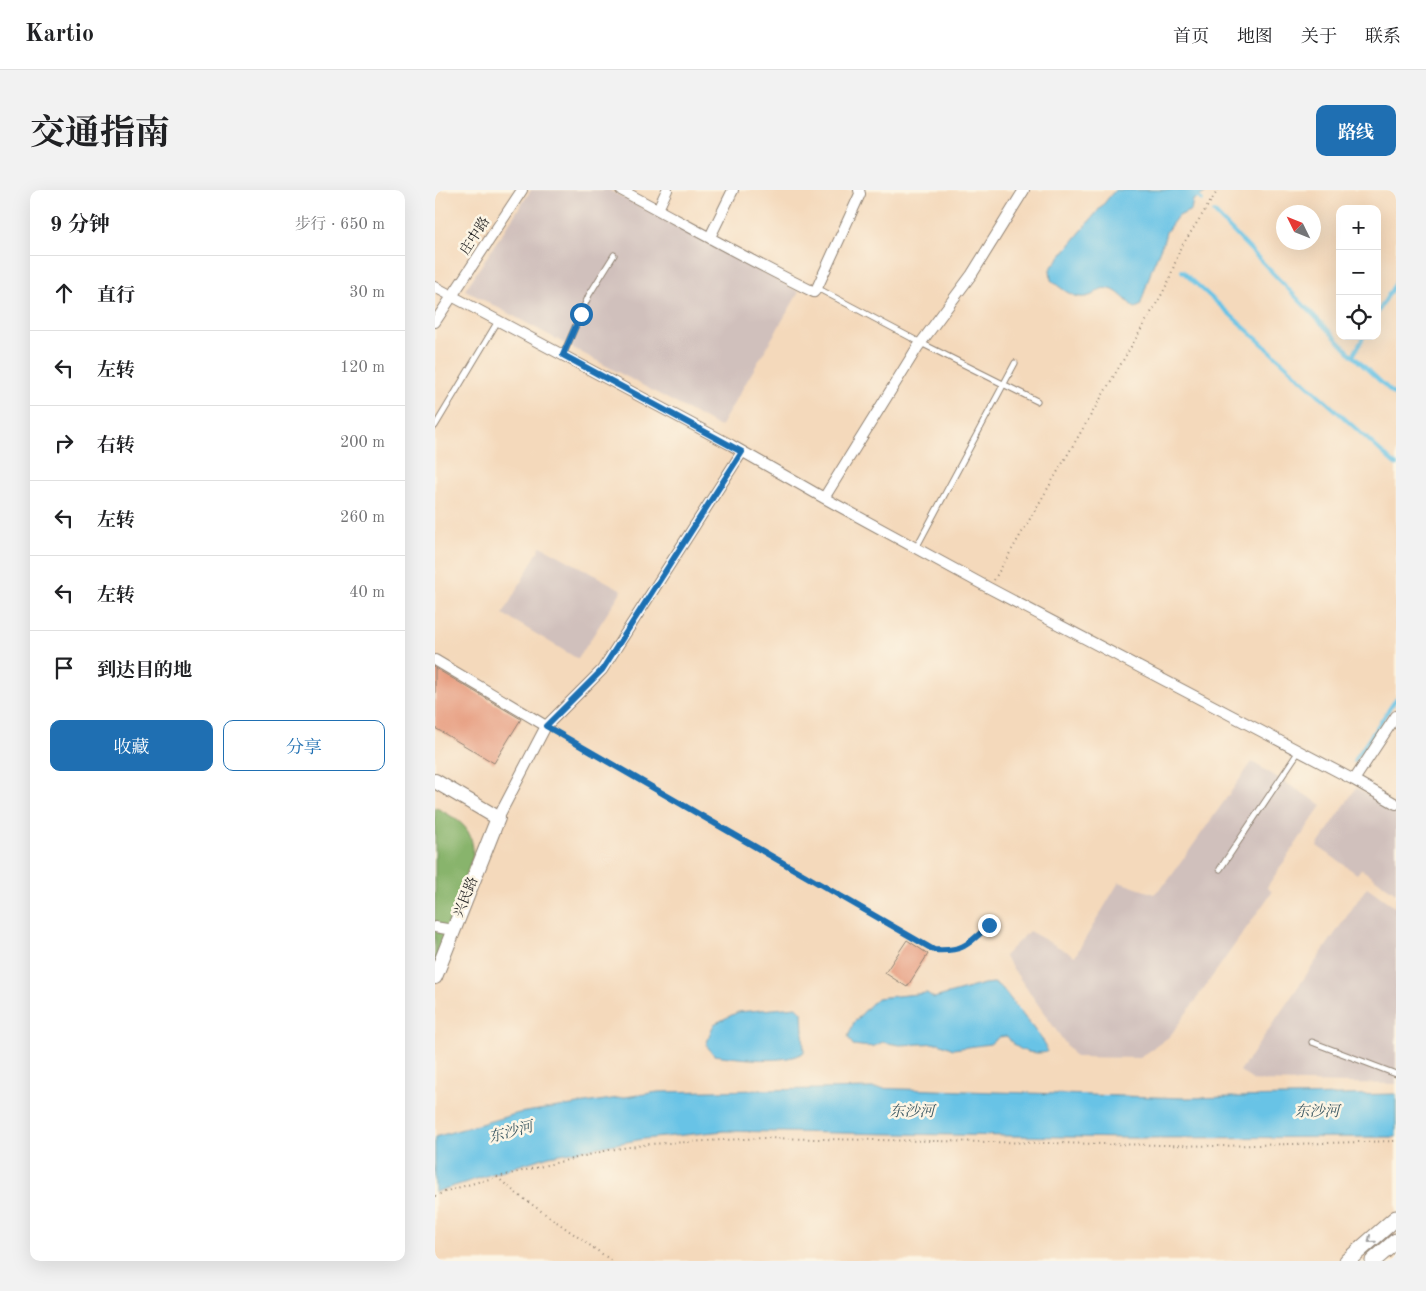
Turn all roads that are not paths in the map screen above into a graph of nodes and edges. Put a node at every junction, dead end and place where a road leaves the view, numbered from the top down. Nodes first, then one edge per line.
1 (522, 190) edge
2 (621, 190) edge
3 (667, 190) edge
4 (733, 190) edge
5 (859, 190) edge
6 (1024, 190) edge
7 (658, 209) junction
8 (710, 237) junction
9 (615, 255) dead end
10 (435, 287) edge
11 (817, 288) junction
12 (452, 296) junction
13 (497, 321) junction
14 (435, 322) edge
15 (921, 343) junction
16 (563, 355) junction
17 (1015, 363) dead end
18 (1003, 384) junction
19 (1037, 401) dead end
20 (435, 426) edge
21 (742, 452) junction
22 (824, 498) junction
23 (915, 548) junction
24 (435, 660) edge
25 (1396, 716) edge
26 (546, 726) junction
27 (1299, 751) junction
28 (1354, 780) junction
29 (435, 781) edge
30 (1396, 804) edge
31 (498, 818) junction
32 (1219, 869) dead end
33 (435, 926) edge
34 (453, 930) junction
35 (435, 977) edge
36 (1312, 1042) dead end
37 (1396, 1074) edge
38 (1396, 1218) edge
39 (1396, 1240) edge
40 (1347, 1261) edge
41 (1373, 1261) edge

1 - 12 street, 庄中路
2 - 7 street
3 - 7 street
4 - 8 street
5 - 11 street
6 - 15 street
7 - 8 street
8 - 11 street
9 - 16 lane
10 - 12 street
11 - 15 lane
12 - 13 street
12 - 14 street, 庄中路
13 - 16 street
13 - 20 lane
15 - 18 lane
15 - 22 street
16 - 21 street
17 - 18 lane
18 - 19 lane
18 - 23 lane
21 - 22 street
21 - 26 street
22 - 23 street
23 - 27 street
24 - 26 street
25 - 28 street
26 - 31 street
27 - 28 street
27 - 32 lane
28 - 30 street
29 - 31 street
31 - 34 street, 兴民路
33 - 34 street
34 - 35 street, 兴民路
36 - 37 lane
38 -> 40 main road
39 - 41 main road

